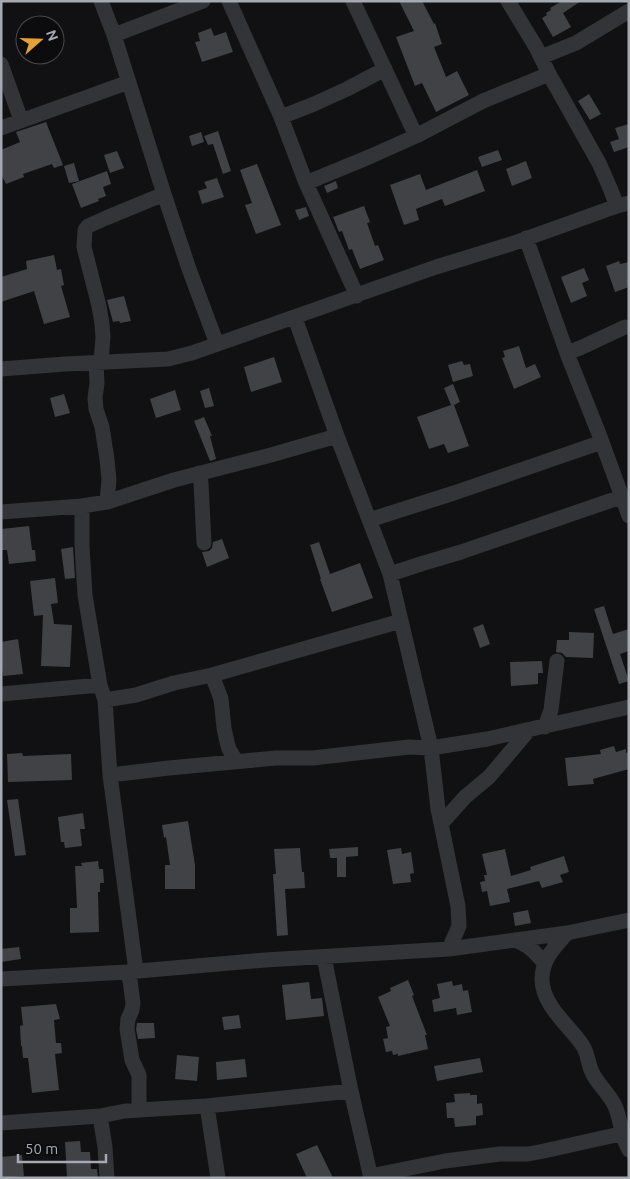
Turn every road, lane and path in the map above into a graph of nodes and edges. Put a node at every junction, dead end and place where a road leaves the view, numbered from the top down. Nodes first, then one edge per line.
1 (100, 1) edge
2 (203, 1) edge
3 (229, 1) edge
4 (353, 1) edge
5 (508, 1) edge
6 (629, 11) edge
7 (114, 35) junction
8 (541, 57) junction
9 (1, 64) edge
10 (385, 69) junction
11 (549, 74) junction
12 (129, 82) junction
13 (281, 117) junction
14 (21, 120) junction
15 (1, 128) edge
16 (416, 136) junction
17 (306, 183) junction
18 (164, 194) junction
19 (623, 204) edge
20 (526, 238) junction
21 (357, 296) junction
22 (295, 318) junction
23 (625, 327) dead end
24 (217, 344) junction
25 (567, 353) junction
26 (98, 362) junction
27 (1, 369) edge
28 (337, 436) junction
29 (602, 442) junction
30 (199, 473) junction
31 (107, 502) junction
32 (626, 504) edge
33 (82, 506) junction
34 (1, 512) edge
35 (369, 520) junction
36 (204, 543) dead end
37 (390, 574) junction
38 (401, 621) junction
39 (557, 661) dead end
40 (212, 675) junction
41 (100, 685) junction
42 (1, 694) edge
43 (104, 700) junction
44 (629, 707) edge
45 (545, 727) junction
46 (529, 730) junction
47 (432, 748) junction
48 (236, 761) junction
49 (110, 775) junction
50 (441, 824) junction
51 (629, 920) edge
52 (566, 933) junction
53 (515, 940) junction
54 (449, 949) junction
55 (324, 956) junction
56 (544, 964) junction
57 (131, 971) junction
58 (1, 978) edge
59 (351, 1091) junction
60 (207, 1106) junction
61 (139, 1110) junction
62 (100, 1116) junction
63 (1, 1123) edge
64 (625, 1133) edge
65 (629, 1150) edge
66 (371, 1177) edge
67 (107, 1178) edge
68 (218, 1178) edge

1 - 7 street
2 - 7 street
3 - 13 street
4 - 10 street
5 - 8 street
6 - 8 street
7 - 12 street
8 - 11 street
9 - 14 street
10 - 13 street
10 - 16 street
11 - 16 street
11 - 19 street
12 - 14 street
12 - 18 street
13 - 17 street
14 - 15 street
16 - 17 street
17 - 21 street
18 - 24 street
18 - 26 street
19 - 20 street
20 - 21 street
20 - 25 street
21 - 22 street
22 - 24 street
22 - 28 street
23 - 25 street
24 - 26 street
25 - 29 street
26 - 27 street
26 - 31 street
28 - 30 street
28 - 35 street
29 - 32 street
29 - 35 street
30 - 31 street
30 - 36 street
31 - 33 street
32 - 37 street
33 - 34 street
33 - 41 street
35 - 37 street
37 - 38 street
38 - 40 street
38 - 47 street
39 - 45 street
40 - 43 street
40 - 48 street
41 - 42 street
41 - 43 street
43 - 49 street
44 - 45 street
45 - 46 street
46 - 47 street
46 - 50 street
47 - 48 street
47 - 50 street
48 - 49 street
49 - 57 street
50 - 54 street
51 - 52 street
52 - 53 street
52 - 56 street
53 - 54 street
53 - 56 street
54 - 55 street
55 - 57 street
55 - 59 street
56 - 64 street
57 - 58 street
57 - 61 street
59 - 60 street
59 - 66 street
60 - 61 street
60 - 68 street
61 - 62 street
62 - 63 street
62 - 67 street
64 - 65 street
64 - 66 street

